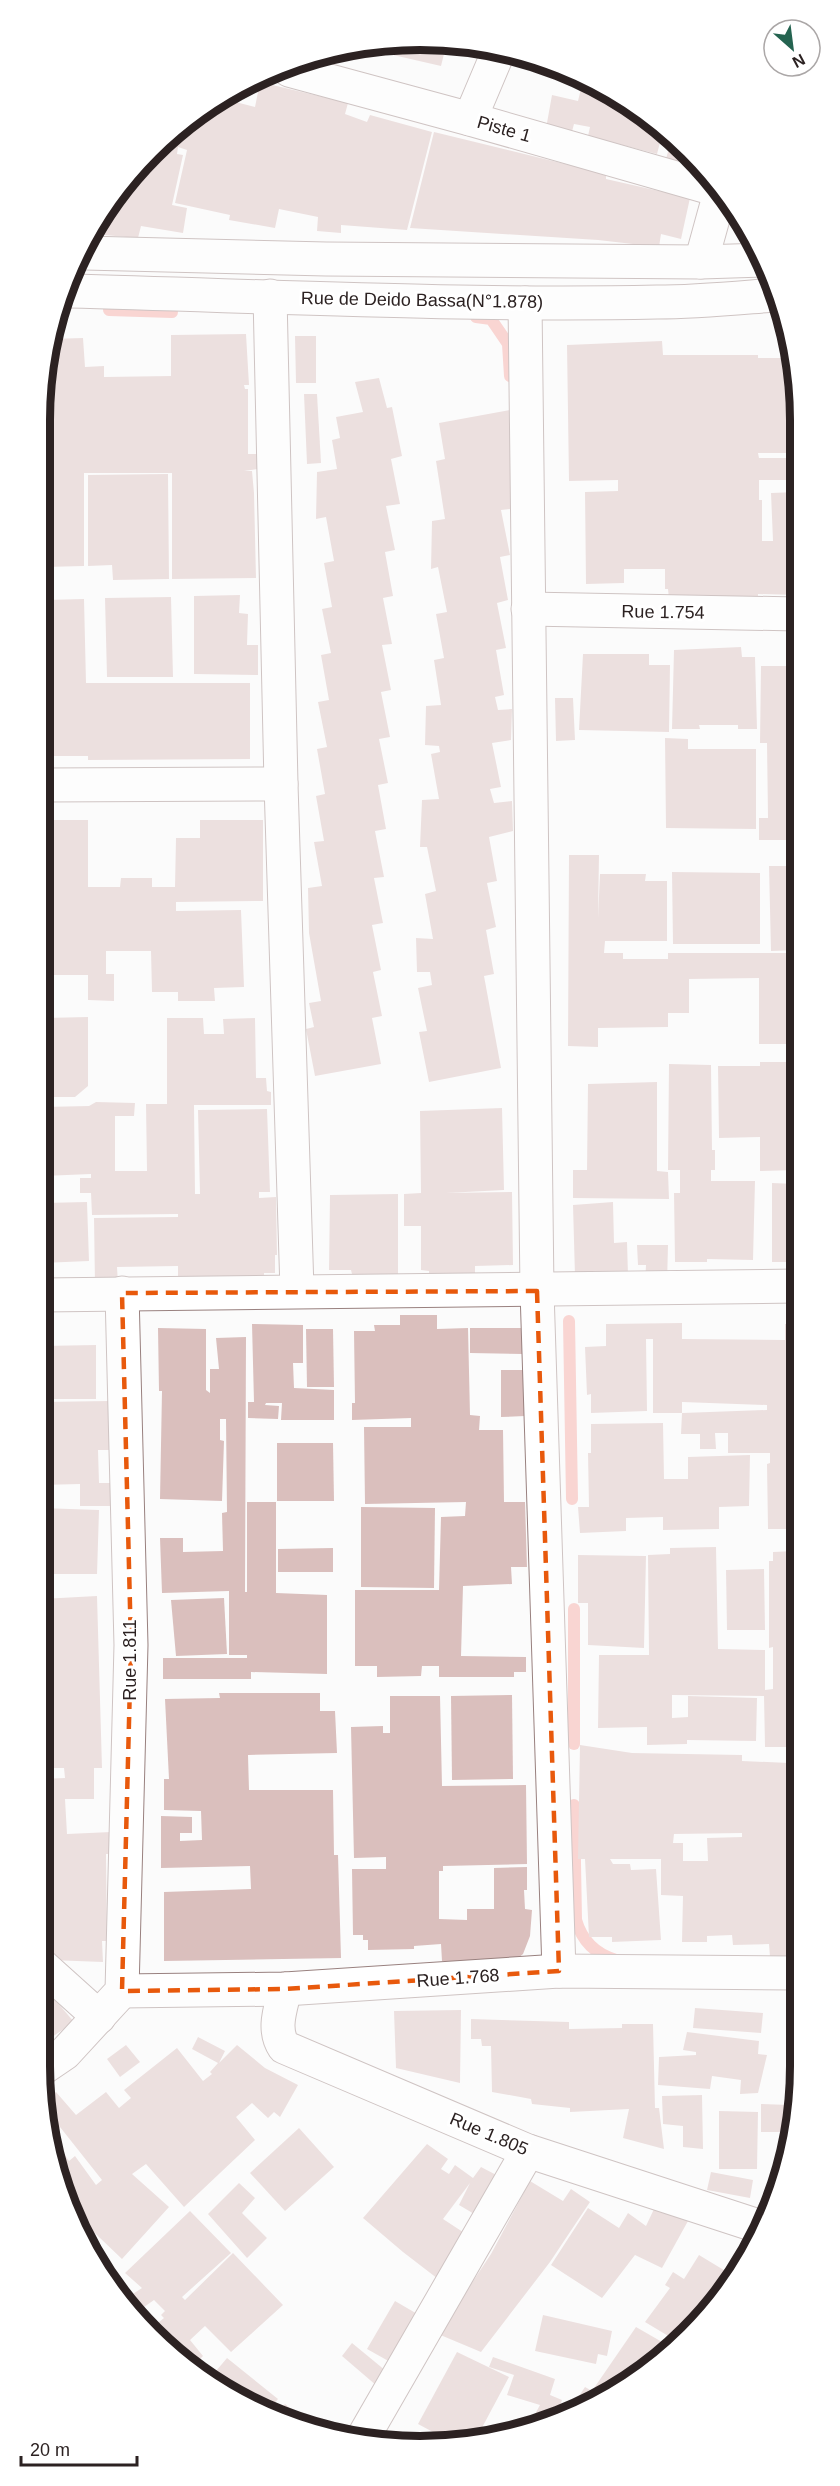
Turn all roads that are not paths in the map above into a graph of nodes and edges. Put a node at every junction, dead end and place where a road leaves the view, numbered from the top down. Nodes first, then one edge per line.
1 (496, 58) edge
2 (295, 72) edge
3 (470, 119) junction
4 (710, 189) edge
5 (717, 199) edge
6 (90, 253) edge
7 (754, 260) edge
8 (701, 262) junction
9 (73, 291) edge
10 (769, 295) edge
11 (270, 296) junction
12 (525, 303) junction
13 (528, 609) junction
14 (790, 614) edge
15 (50, 784) edge
16 (281, 784) junction
17 (790, 1286) edge
18 (297, 1290) junction
19 (537, 1291) junction
20 (122, 1293) junction
21 (50, 1295) edge
22 (559, 1971) junction
23 (50, 1973) edge
24 (790, 1973) edge
25 (285, 1989) junction
26 (122, 1991) junction
27 (99, 2017) junction
28 (50, 2063) edge
29 (528, 2151) junction
30 (754, 2225) edge
31 (371, 2433) edge

1 - 3 street
2 - 3 street, Piste 1
3 - 4 street, Piste 1
5 - 8 street
6 - 8 street
7 - 8 street
9 - 11 street, Rue de Deido Bassa(N°1.878)
10 - 12 street, Rue de Deido Bassa(N°1.878)
11 - 12 street, Rue de Deido Bassa(N°1.878)
11 - 16 street
12 - 13 street
13 - 14 street, Rue 1.754
13 - 19 street
15 - 16 street
16 - 18 street
17 - 19 street
18 - 19 street
18 - 20 street
19 - 22 street
20 - 21 street
20 - 26 street, Rue 1.811
22 - 24 street, Rue 1.768
22 - 25 street, Rue 1.768
23 - 27 street
25 - 26 street, Rue 1.768
25 - 29 street, Rue 1.805
26 - 27 street
27 - 28 street
29 - 30 street, Rue 1.805
29 - 31 street

